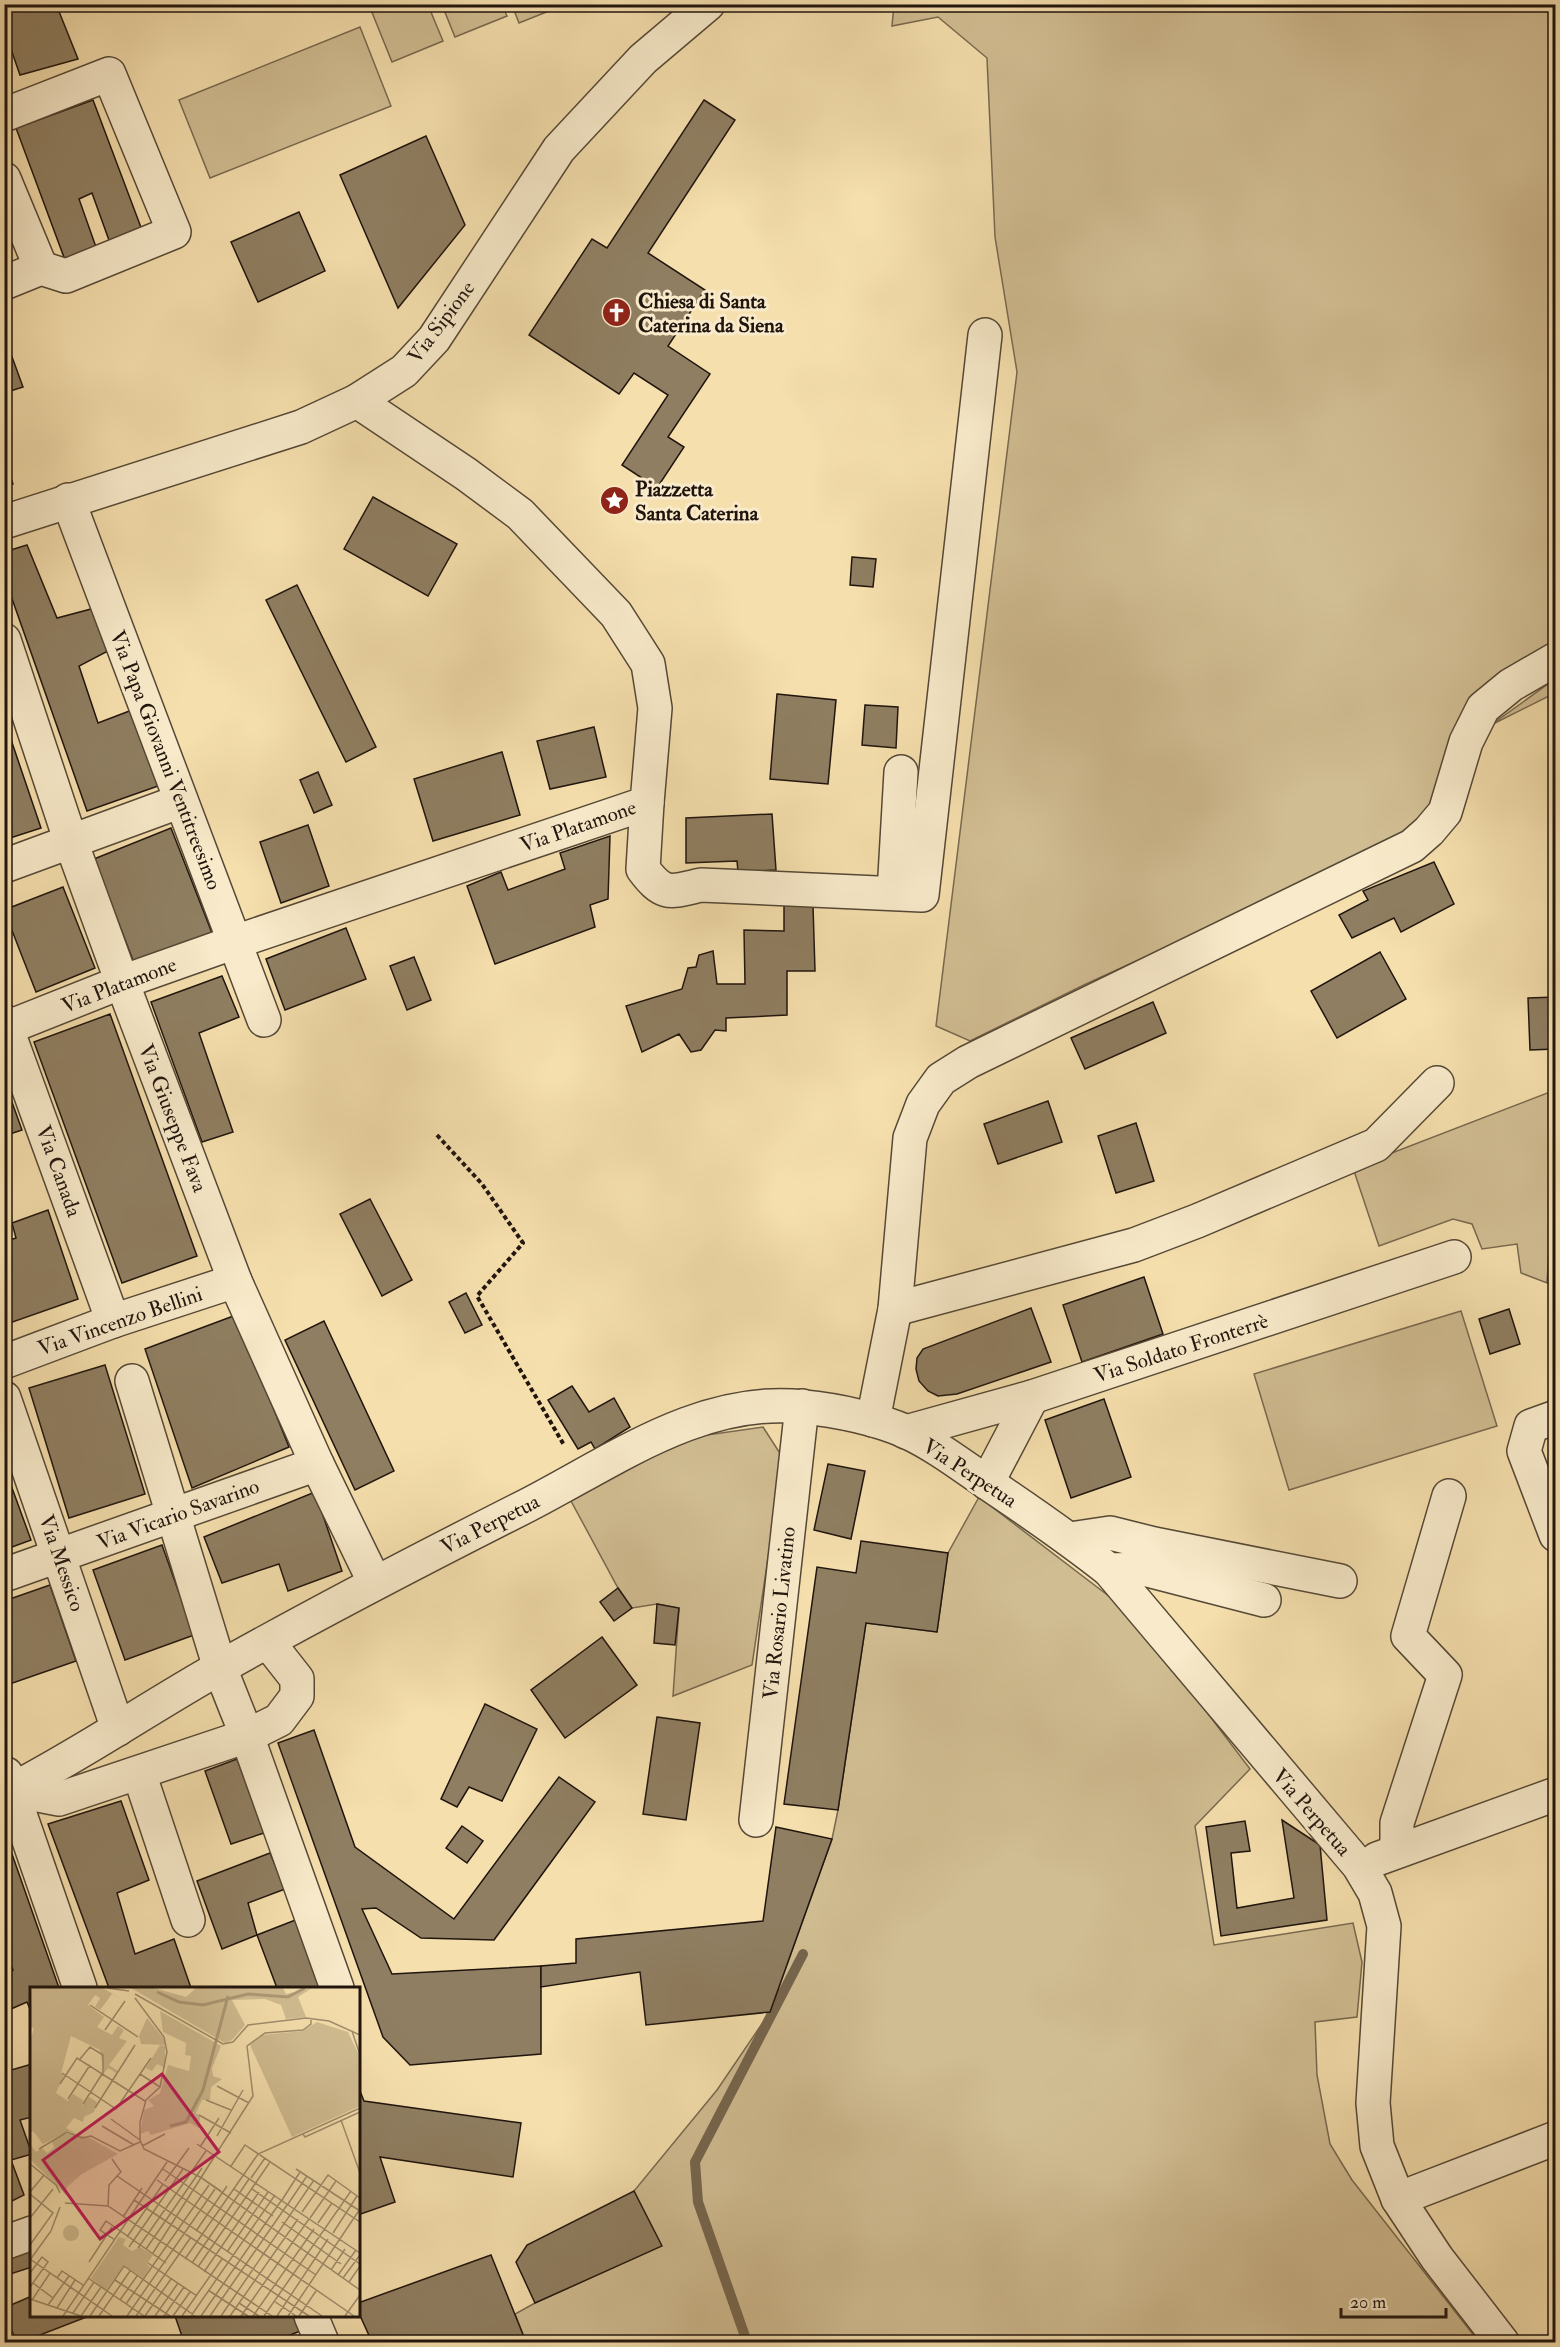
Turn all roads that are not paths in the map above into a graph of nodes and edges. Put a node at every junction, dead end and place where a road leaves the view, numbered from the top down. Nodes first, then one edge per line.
1 (708, 4) edge
2 (4, 115) edge
3 (4, 179) edge
4 (40, 268) junction
5 (4, 283) edge
6 (985, 335) dead end
7 (357, 401) junction
8 (68, 500) junction
9 (4, 522) edge
10 (4, 640) edge
11 (1556, 659) edge
12 (900, 772) dead end
13 (182, 801) junction
14 (647, 802) junction
15 (71, 842) junction
16 (4, 866) edge
17 (908, 894) junction
18 (235, 942) junction
19 (122, 982) junction
20 (264, 1020) dead end
21 (5, 1026) edge
22 (1437, 1083) dead end
23 (1454, 1257) dead end
24 (235, 1281) junction
25 (895, 1309) junction
26 (113, 1321) junction
27 (4, 1362) edge
28 (132, 1381) dead end
29 (1032, 1397) junction
30 (4, 1398) edge
31 (802, 1406) junction
32 (1556, 1417) edge
33 (873, 1420) junction
34 (906, 1432) junction
35 (318, 1464) junction
36 (987, 1483) junction
37 (1449, 1496) dead end
38 (174, 1516) junction
39 (1556, 1535) edge
40 (1070, 1539) junction
41 (60, 1556) junction
42 (1109, 1570) junction
43 (4, 1575) edge
44 (1340, 1581) dead end
45 (375, 1583) junction
46 (1264, 1600) dead end
47 (268, 1642) junction
48 (220, 1668) junction
49 (118, 1729) junction
50 (247, 1736) junction
51 (139, 1773) junction
52 (7, 1784) edge
53 (1556, 1794) edge
54 (756, 1820) dead end
55 (1397, 1851) junction
56 (1359, 1866) junction
57 (188, 1920) dead end
58 (79, 1987) edge
59 (336, 1987) edge
60 (1556, 2138) edge
61 (1398, 2199) junction
62 (30, 2234) edge
63 (4, 2243) edge
64 (311, 2317) edge
65 (322, 2343) edge
66 (1502, 2343) edge

1 - 7 street, Via Sipione
2 - 4 street
3 - 4 street
4 - 5 street
6 - 17 street
7 - 8 street, Via Sipione
7 - 14 street, Via Platamone
8 - 9 street, Via Sipione
8 - 13 street, Via Papa Giovanni Ventitreesimo
10 - 15 street, Via Giuseppe Fava
11 - 25 street
12 - 17 street
13 - 15 street
13 - 18 street, Via Papa Giovanni Ventitreesimo
14 - 17 street
14 - 18 street, Via Platamone
15 - 16 street
15 - 19 street, Via Giuseppe Fava
18 - 19 street, Via Platamone
18 - 20 street, Via Papa Giovanni Ventitreesimo
19 - 21 street, Via Platamone
19 - 24 street, Via Giuseppe Fava
21 - 26 street, Via Canada
22 - 25 street
23 - 29 street, Via Soldato Fronterrè
24 - 26 street, Via Vincenzo Bellini
24 - 35 street, Via Giuseppe Fava
25 - 33 street
26 - 27 street, Via Vincenzo Bellini
28 - 38 street
29 - 34 street, Via Soldato Fronterrè
29 - 36 street
30 - 41 street, Via Messico
31 - 33 street, Via Perpetua
31 - 45 street, Via Perpetua
31 - 54 street, Via Rosario Livatino
32 - 39 street
33 - 34 street, Via Perpetua
34 - 36 street, Via Perpetua
35 - 38 street, Via Vicario Savarino
35 - 45 street, Via Giuseppe Fava
36 - 40 street, Via Perpetua
37 - 55 street
38 - 41 street, Via Vicario Savarino
38 - 48 street
40 - 42 street, Via Perpetua
40 - 44 street
41 - 43 street, Via Vicario Savarino
41 - 49 street, Via Messico
42 - 46 street
42 - 56 street, Via Perpetua
45 - 47 street, Via Perpetua
47 - 48 street, Via Perpetua
47 - 50 street
48 - 49 street, Via Perpetua
48 - 50 street
49 - 52 street, Via Perpetua
50 - 51 street
50 - 59 street
51 - 52 street
51 - 57 street
52 - 58 street
53 - 55 street
55 - 56 street
56 - 61 street, Via Perpetua
60 - 61 street
61 - 66 street, Via Perpetua
62 - 63 street
64 - 65 street

